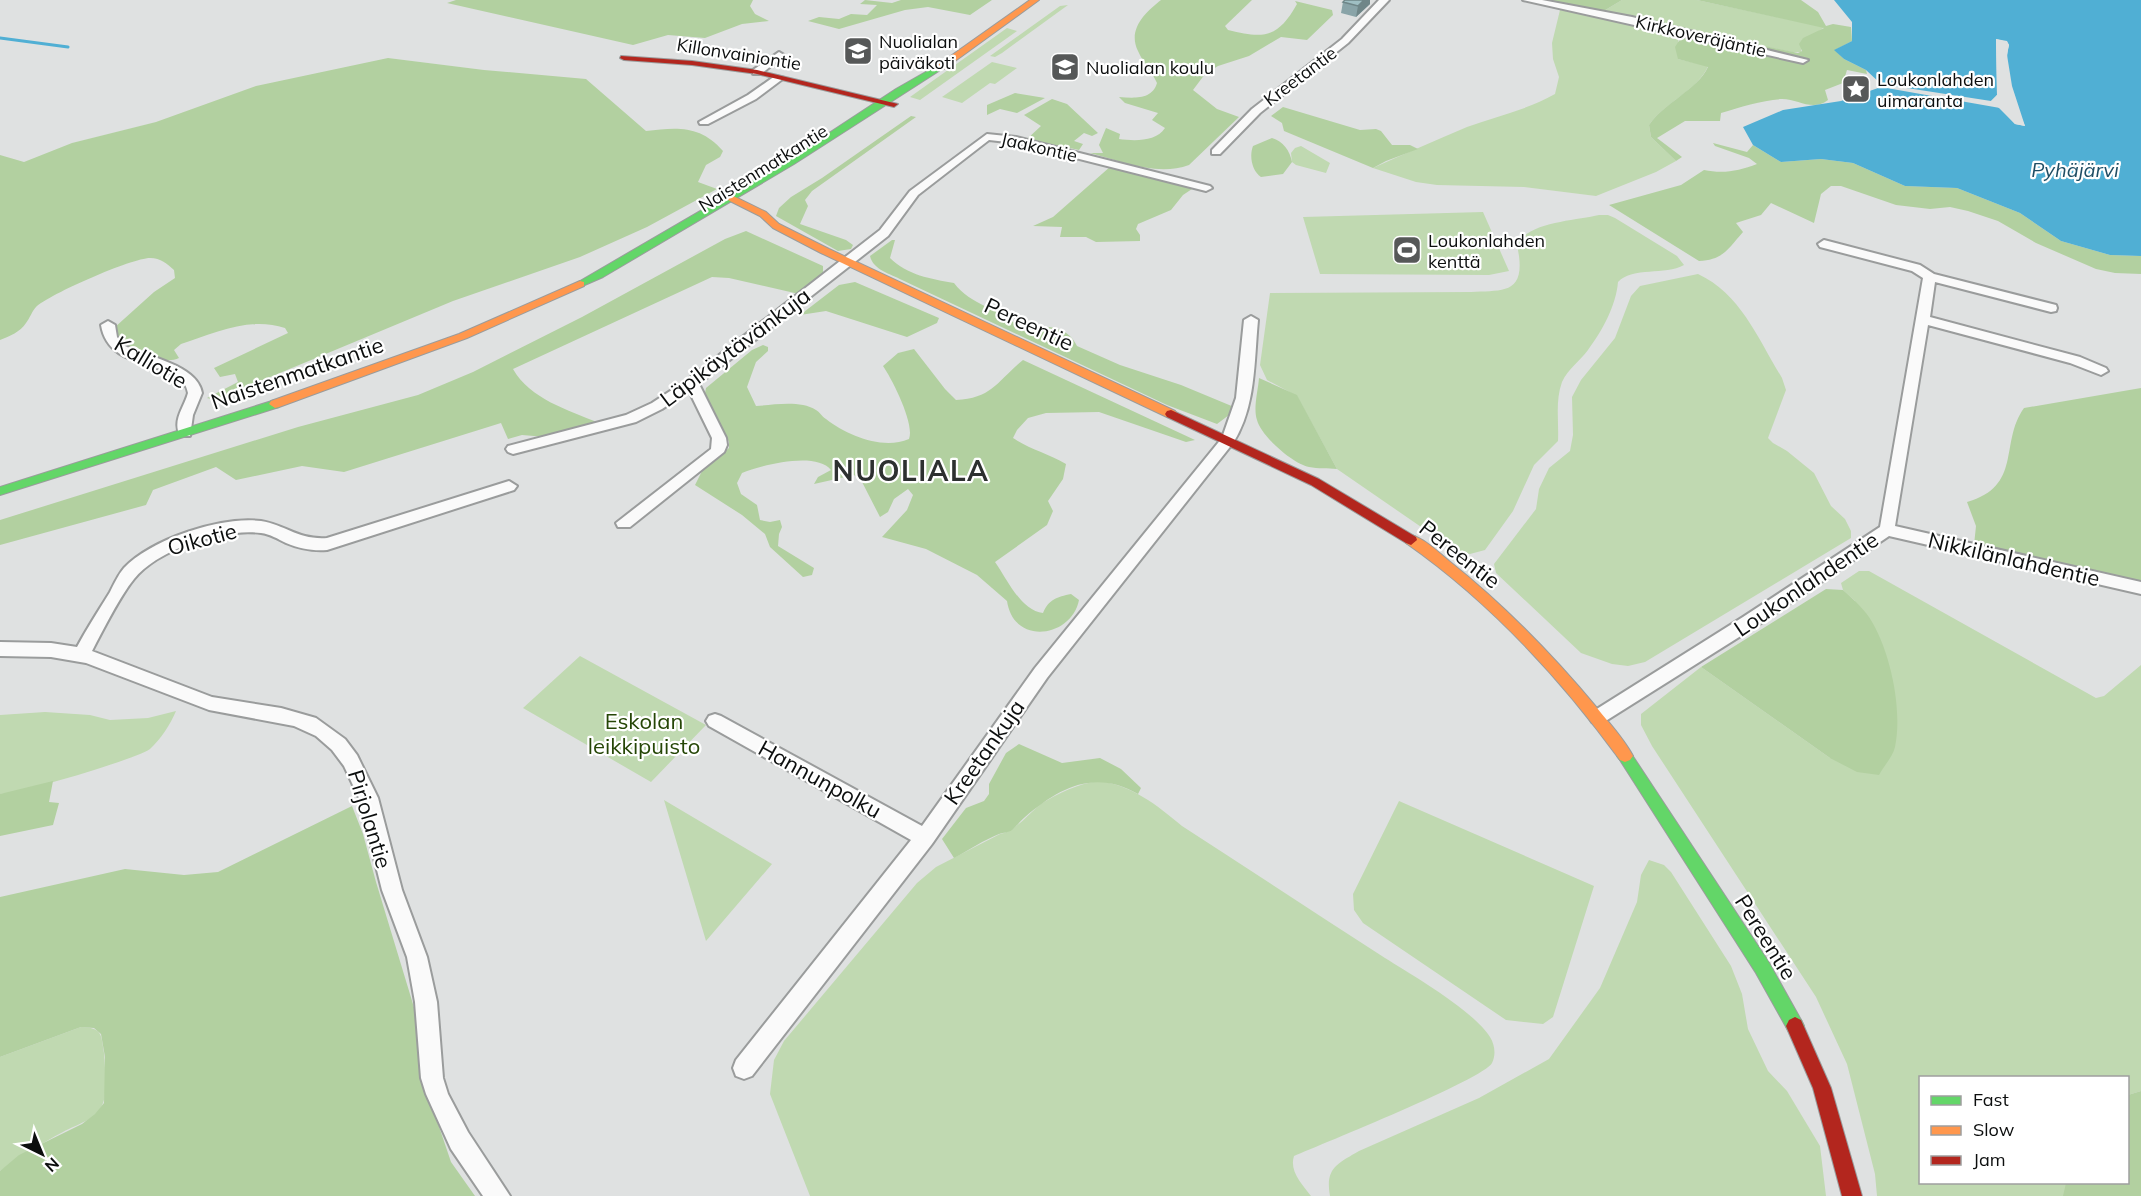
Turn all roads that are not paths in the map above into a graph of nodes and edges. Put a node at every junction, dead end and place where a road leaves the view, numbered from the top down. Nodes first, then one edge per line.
1 (1035, 0) edge
2 (1047, 0) edge
3 (1384, 0) edge
4 (1528, 0) edge
5 (991, 33) junction
6 (779, 55) dead end
7 (624, 58) dead end
8 (1803, 60) dead end
9 (757, 72) junction
10 (779, 78) junction
11 (884, 106) junction
12 (704, 122) dead end
13 (1216, 152) dead end
14 (1206, 188) dead end
15 (736, 201) junction
16 (722, 210) junction
17 (776, 226) junction
18 (1824, 244) dead end
19 (846, 261) junction
20 (1930, 277) junction
21 (2051, 308) dead end
22 (1922, 319) junction
23 (1251, 320) dead end
24 (108, 325) dead end
25 (2102, 371) dead end
26 (692, 383) junction
27 (185, 433) junction
28 (1228, 440) junction
29 (513, 448) dead end
30 (509, 486) dead end
31 (0, 491) edge
32 (624, 523) dead end
33 (1887, 530) junction
34 (2141, 588) edge
35 (0, 649) edge
36 (81, 655) junction
37 (1598, 717) junction
38 (715, 721) dead end
39 (925, 838) junction
40 (744, 1068) dead end
41 (498, 1196) edge
42 (1852, 1196) edge

1 - 5 street, Naistenmatkantie
2 - 5 street, Naistenmatkantie
3 - 13 street, Kreetantie
4 - 8 street, Kirkkoveräjäntie
5 - 11 street, Naistenmatkantie
6 - 9 street
7 - 9 street, Killonvainiontie
9 - 10 street, Killonvainiontie
10 - 11 street, Killonvainiontie
10 - 12 street
11 - 15 street, Naistenmatkantie
14 - 19 street, Jaakontie
15 - 16 street, Naistenmatkantie
15 - 17 street, Pereentie
16 - 17 street, Pereentie
16 - 27 street, Naistenmatkantie
17 - 19 street, Pereentie
18 - 20 street
19 - 26 street, Läpikäytävänkuja
19 - 28 street, Pereentie
20 - 21 street
20 - 22 street, Loukonlahdentie
22 - 25 street
22 - 33 street, Loukonlahdentie
23 - 28 street, Kreetankuja
24 - 27 street, Kalliotie
26 - 29 street, Läpikäytävänkuja
26 - 32 street
27 - 31 street, Naistenmatkantie
28 - 37 street, Pereentie
28 - 39 street, Kreetankuja
30 - 36 street, Oikotie
33 - 34 street, Nikkilänlahdentie
33 - 37 street, Loukonlahdentie
35 - 36 street, Pirjolantie
36 - 41 street, Pirjolantie
37 - 42 street, Pereentie
38 - 39 street, Hannunpolku
39 - 40 street, Kreetankuja

